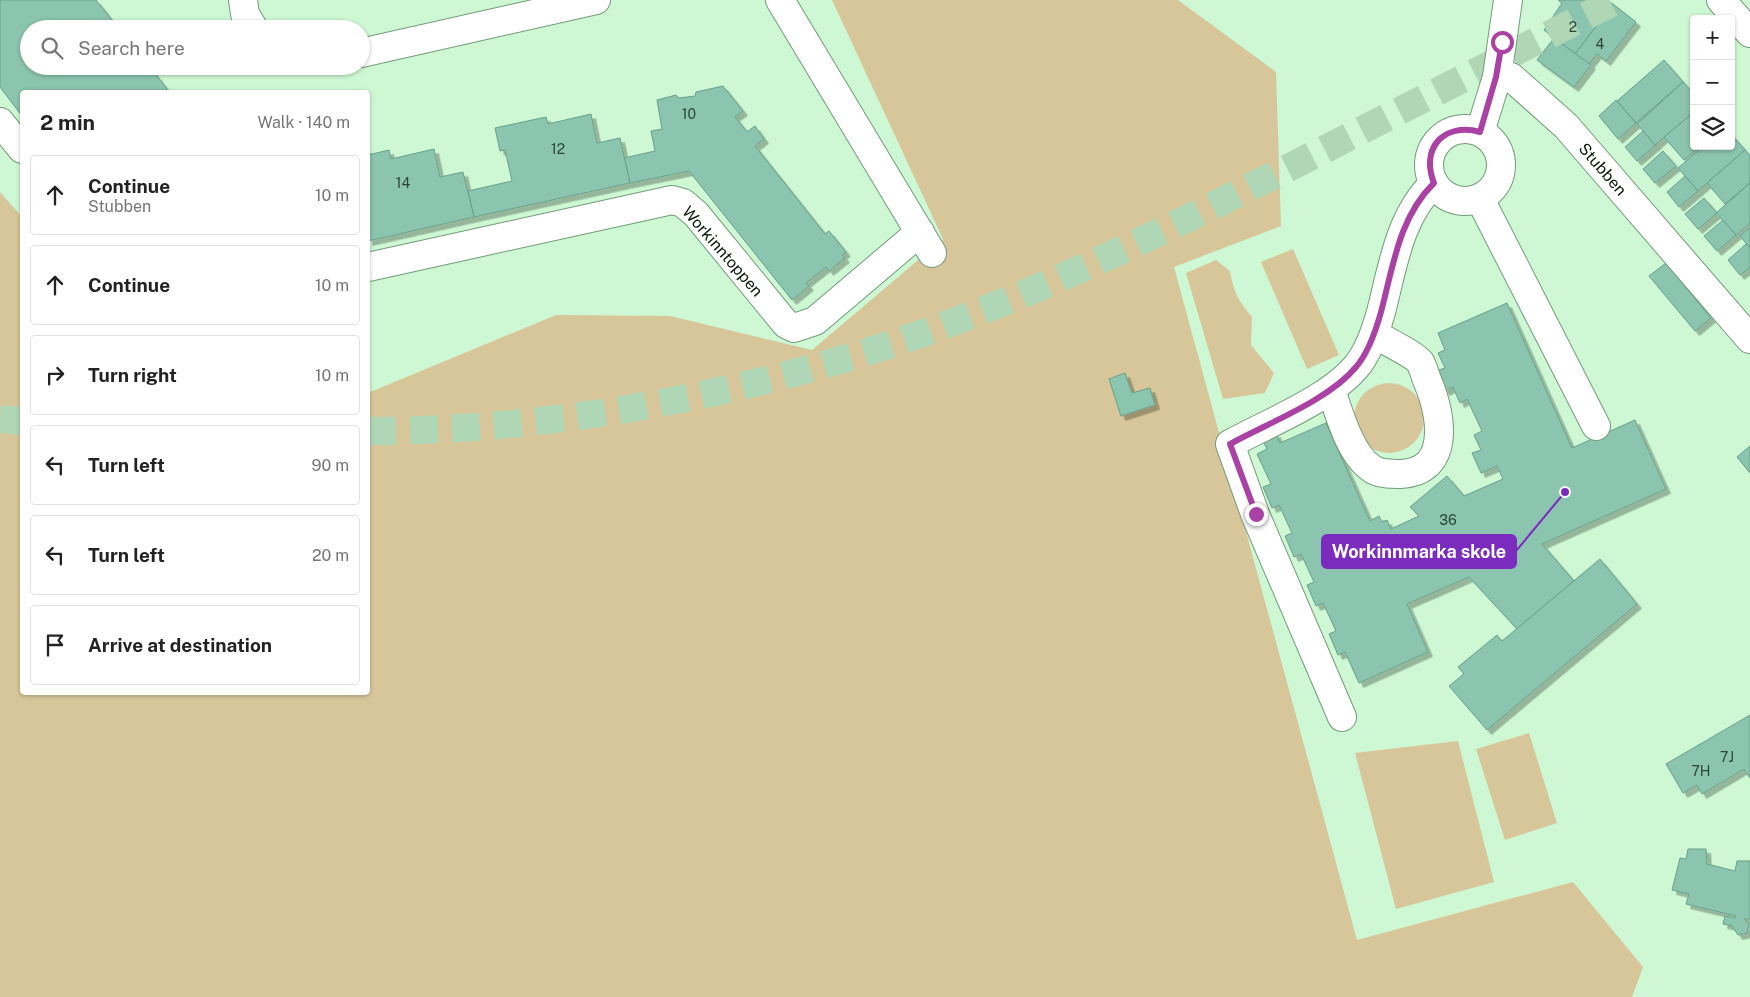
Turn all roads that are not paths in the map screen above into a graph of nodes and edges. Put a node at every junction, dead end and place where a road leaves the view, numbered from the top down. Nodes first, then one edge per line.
1 (243, 0) edge
2 (596, 0) edge
3 (780, 0) edge
4 (1508, 0) edge
5 (1720, 0) edge
6 (249, 20) edge
7 (1749, 32) edge
8 (370, 51) edge
9 (1496, 77) junction
10 (0, 122) edge
11 (1480, 132) junction
12 (20, 147) edge
13 (1434, 183) junction
14 (1480, 199) junction
15 (370, 267) edge
16 (1374, 334) junction
17 (1750, 339) edge
18 (1331, 390) junction
19 (1596, 426) dead end
20 (1342, 716) dead end

1 - 6 street
2 - 8 street
3 - 15 street, Workinntoppen
4 - 9 street
5 - 7 street
9 - 11 street
9 - 17 street, Stubben
10 - 12 street
11 - 13 street
11 - 14 street
13 - 14 street
13 - 16 street
14 - 19 street
16 - 18 street
16 - 18 street
18 - 20 street

